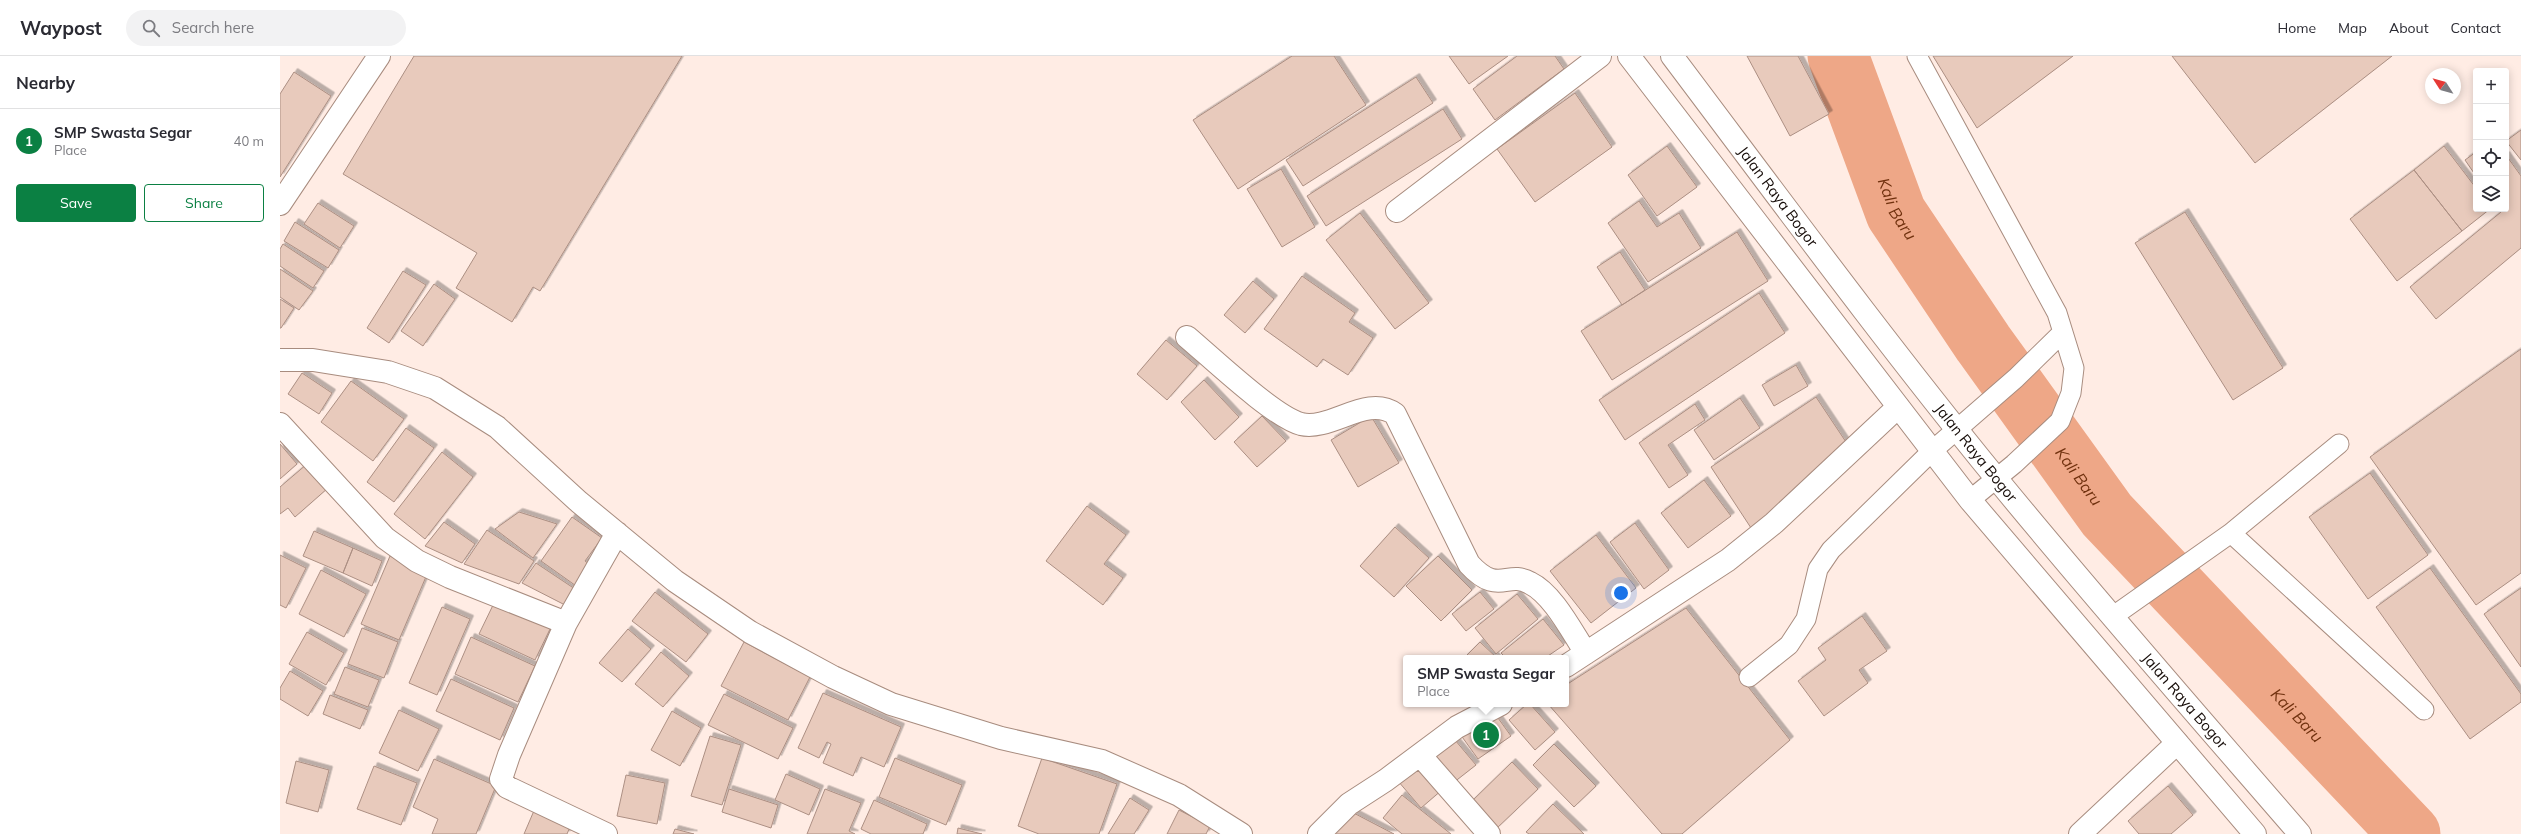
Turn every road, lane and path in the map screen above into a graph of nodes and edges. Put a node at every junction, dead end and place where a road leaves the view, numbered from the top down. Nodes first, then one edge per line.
1 (380, 56) edge
2 (1600, 56) edge
3 (1629, 56) edge
4 (1672, 56) edge
5 (1917, 56) edge
6 (280, 204) edge
7 (1397, 212) dead end
8 (2063, 332) junction
9 (1187, 337) dead end
10 (280, 360) edge
11 (1898, 407) junction
12 (1963, 423) junction
13 (280, 424) edge
14 (2339, 444) dead end
15 (1932, 451) junction
16 (1996, 478) junction
17 (1970, 500) junction
18 (2231, 532) junction
19 (617, 533) junction
20 (2112, 617) junction
21 (566, 623) junction
22 (1586, 653) junction
23 (1569, 664) edge
24 (1749, 677) dead end
25 (1495, 707) edge
26 (2424, 710) dead end
27 (2177, 743) junction
28 (1420, 756) junction
29 (606, 834) edge
30 (1241, 834) edge
31 (1319, 834) edge
32 (1489, 834) edge
33 (2080, 834) edge
34 (2255, 834) edge
35 (2300, 834) edge

1 - 6 main road
2 - 7 main road
3 - 11 main road
4 - 12 main road, Jalan Raya Bogor
5 - 8 lane
8 - 12 lane
8 - 16 lane
9 - 22 main road
10 - 19 main road
11 - 15 main road
11 - 22 main road
12 - 15 lane
12 - 16 main road, Jalan Raya Bogor
13 - 21 main road
14 - 18 lane
15 - 17 main road
15 - 24 lane
16 - 17 lane
16 - 20 main road, Jalan Raya Bogor
17 - 27 main road
18 - 20 lane
18 - 26 lane
19 - 21 main road
19 - 30 main road
20 - 35 main road, Jalan Raya Bogor
21 - 29 main road
22 - 23 main road
25 - 28 main road
27 - 33 main road
27 - 34 main road
28 - 31 main road
28 - 32 main road

